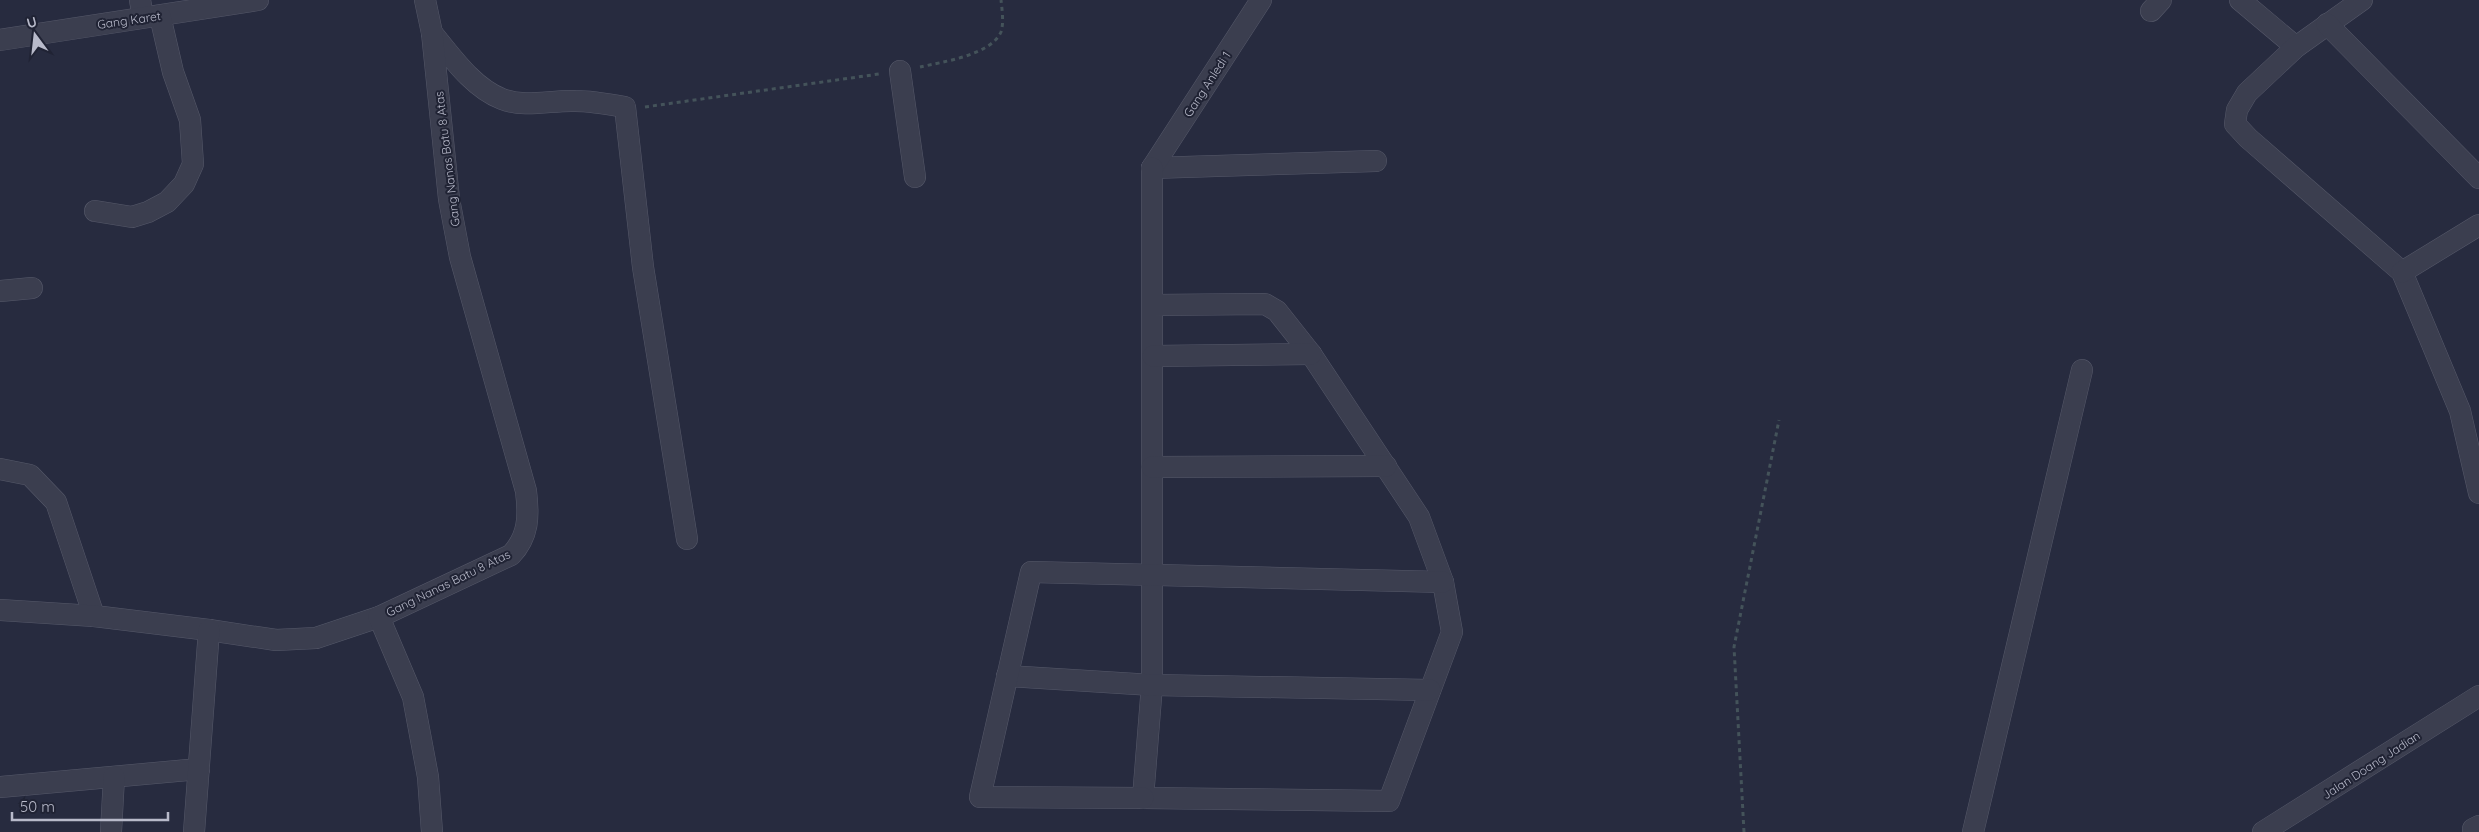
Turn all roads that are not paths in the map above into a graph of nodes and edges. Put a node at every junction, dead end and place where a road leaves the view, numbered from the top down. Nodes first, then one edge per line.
1 (258, 0) edge
2 (425, 0) edge
3 (1261, 0) edge
4 (2240, 0) edge
5 (2362, 0) edge
6 (147, 11) edge
7 (2332, 13) edge
8 (432, 33) junction
9 (0, 40) edge
10 (2296, 47) junction
11 (900, 71) road end
12 (1376, 161) dead end
13 (1152, 168) junction
14 (915, 177) dead end
15 (2479, 178) edge
16 (95, 211) dead end
17 (2479, 224) edge
18 (2402, 272) junction
19 (32, 288) dead end
20 (0, 291) edge
21 (1152, 305) junction
22 (1310, 354) junction
23 (1153, 356) junction
24 (2082, 370) dead end
25 (1386, 466) junction
26 (1152, 467) junction
27 (0, 469) edge
28 (2479, 492) edge
29 (687, 540) dead end
30 (1151, 574) junction
31 (1443, 582) junction
32 (0, 610) edge
33 (94, 616) junction
34 (379, 617) junction
35 (209, 630) junction
36 (1007, 676) junction
37 (1152, 685) junction
38 (1430, 690) junction
39 (2479, 696) edge
40 (198, 769) junction
41 (114, 777) junction
42 (0, 787) edge
43 (1143, 798) junction
44 (111, 832) edge
45 (194, 832) edge
46 (432, 832) edge
47 (1973, 832) edge
48 (2263, 832) edge

1 - 6 street, Gang Karet
2 - 8 street, Gang Nanas Batu 8 Atas
3 - 13 street, Gang Anledi 1
4 - 10 street
5 - 7 street
6 - 9 street, Gang Karet
6 - 16 street
7 - 10 street
7 - 15 street
8 - 29 street
8 - 34 street, Gang Nanas Batu 8 Atas
10 - 18 street
11 - 14 street
12 - 13 street
13 - 21 street
17 - 18 street
18 - 28 street
19 - 20 street
21 - 22 street
21 - 23 street
22 - 23 street
22 - 25 street
23 - 26 street
24 - 47 street
25 - 26 street
25 - 31 street
26 - 30 street
27 - 33 street
30 - 31 street
30 - 36 street
30 - 37 street
31 - 38 street
32 - 33 street, Gang Nanas Batu 8 Atas
33 - 35 street, Gang Nanas Batu 8 Atas
34 - 35 street, Gang Nanas Batu 8 Atas
34 - 46 street
35 - 40 street
36 - 37 street
36 - 43 street
37 - 38 street
37 - 43 street
38 - 43 street
39 - 48 street, Jalan Doang Jadian
40 - 41 street
40 - 45 street
41 - 42 street
41 - 44 street

